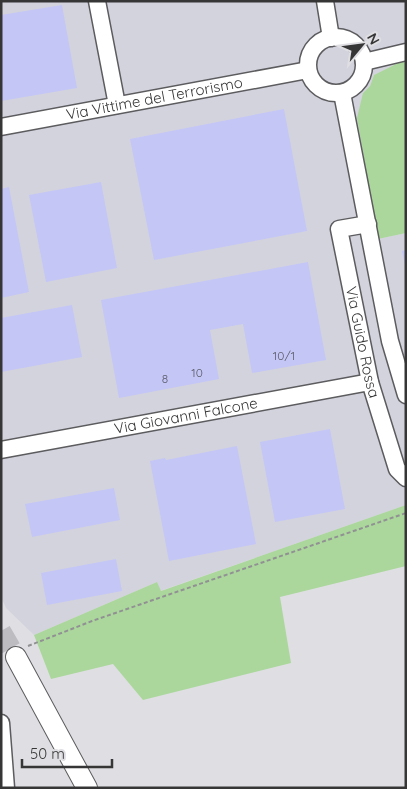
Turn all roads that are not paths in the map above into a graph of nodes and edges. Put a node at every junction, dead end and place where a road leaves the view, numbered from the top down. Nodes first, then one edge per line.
1 (97, 1) edge
2 (325, 1) edge
3 (331, 38) junction
4 (406, 52) edge
5 (364, 62) junction
6 (308, 70) junction
7 (342, 93) junction
8 (117, 106) junction
9 (1, 127) edge
10 (368, 224) junction
11 (370, 382) junction
12 (406, 394) edge
13 (1, 450) edge
14 (406, 478) edge
15 (19, 653) tunnel mouth
16 (1, 723) edge
17 (6, 788) edge
18 (87, 788) edge

1 - 8 street
2 - 3 street
3 - 5 street
3 - 6 street
4 - 5 street
5 - 7 street
6 - 7 street
6 - 8 street, Via Vittime del Terrorismo
7 - 10 street, Via Guido Rossa
8 - 9 street, Via Vittime del Terrorismo
10 - 11 street, Via Guido Rossa
10 - 12 street, Via Guido Rossa
11 - 13 street, Via Giovanni Falcone
11 - 14 street, Via Guido Rossa
15 - 18 main road
16 - 17 street

